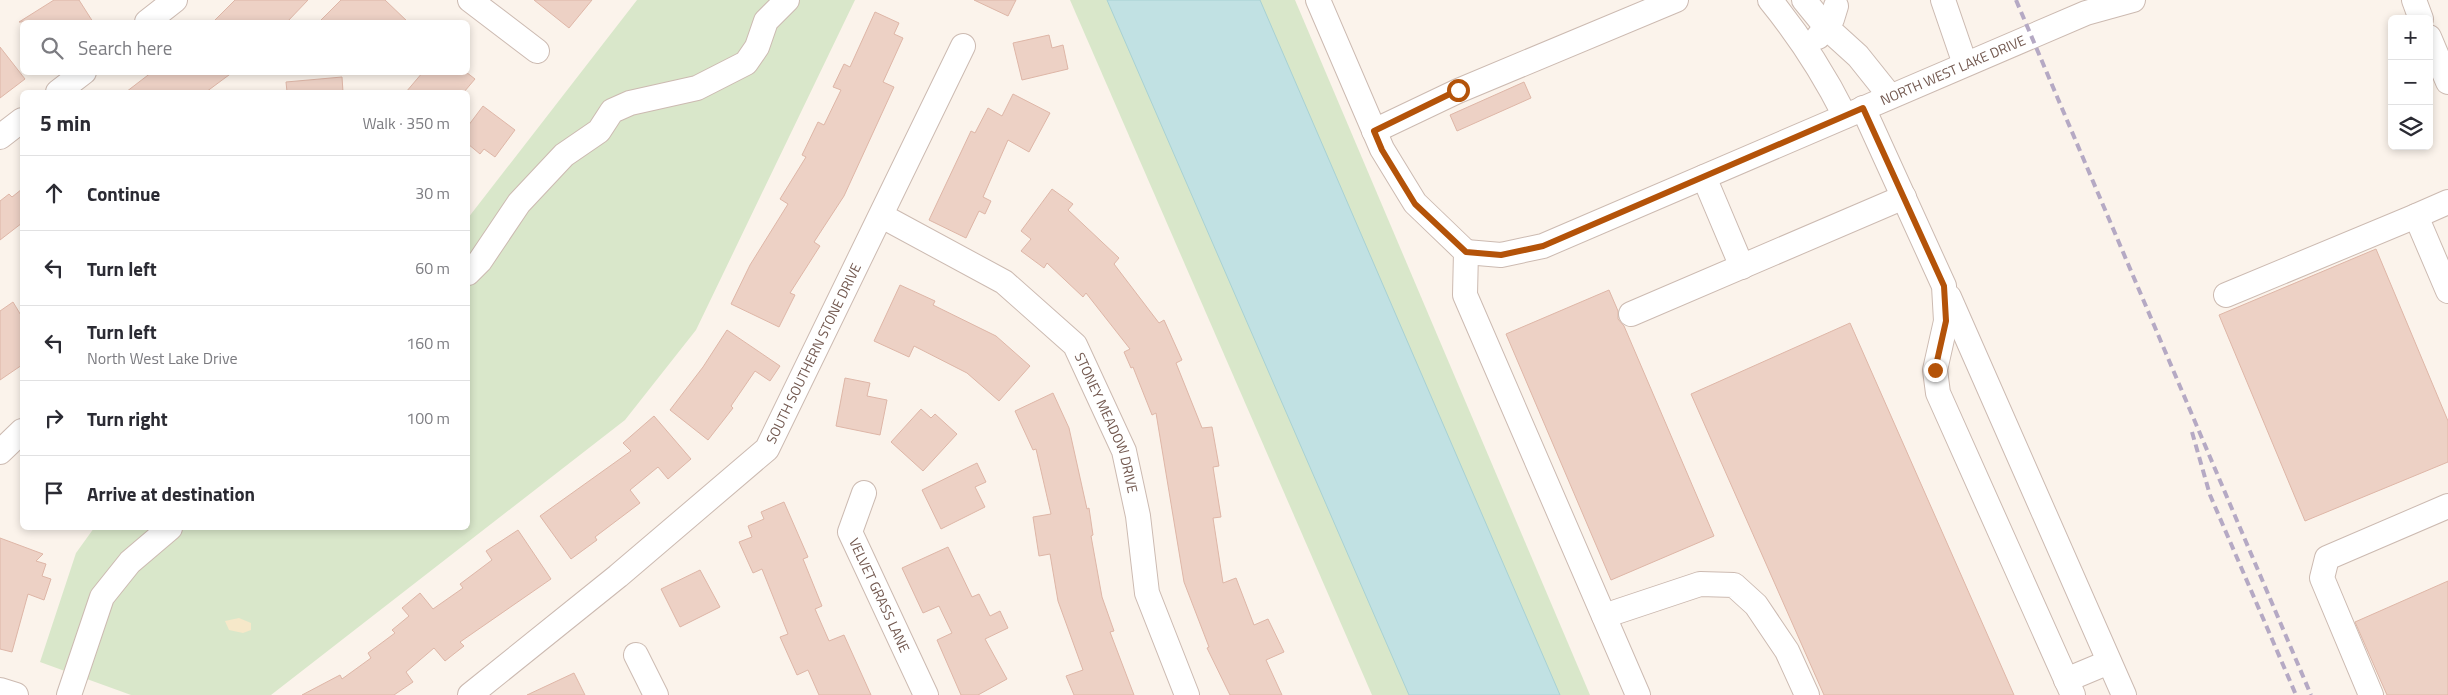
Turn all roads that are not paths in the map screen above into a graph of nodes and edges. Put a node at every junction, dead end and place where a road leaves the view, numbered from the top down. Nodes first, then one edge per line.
1 (174, 0) edge
2 (787, 0) edge
3 (1318, 0) edge
4 (1676, 0) edge
5 (1804, 0) edge
6 (1943, 0) edge
7 (2132, 0) edge
8 (2414, 0) edge
9 (479, 2) edge
10 (1774, 2) edge
11 (149, 13) edge
12 (2420, 15) edge
13 (1831, 16) junction
14 (963, 46) dead end
15 (2433, 47) edge
16 (1808, 50) junction
17 (537, 51) dead end
18 (1965, 64) junction
19 (80, 75) edge
20 (2448, 82) edge
21 (61, 90) edge
22 (1890, 96) junction
23 (1854, 112) junction
24 (20, 122) edge
25 (1374, 131) junction
26 (0, 137) edge
27 (1704, 177) junction
28 (1904, 197) junction
29 (2448, 202) edge
30 (882, 216) junction
31 (2416, 216) junction
32 (1466, 252) junction
33 (1742, 266) junction
34 (470, 271) edge
35 (1944, 286) junction
36 (2448, 291) edge
37 (2226, 295) dead end
38 (1632, 314) dead end
39 (20, 433) edge
40 (0, 452) edge
41 (864, 494) dead end
42 (2448, 506) edge
43 (168, 530) edge
44 (1604, 616) junction
45 (636, 655) dead end
46 (2109, 662) junction
47 (2070, 688) edge
48 (0, 690) edge
49 (16, 695) edge
50 (69, 695) edge
51 (470, 695) edge
52 (656, 695) edge
53 (926, 695) edge
54 (1187, 695) edge
55 (1638, 695) edge
56 (1807, 695) edge
57 (2124, 695) edge
58 (2371, 695) edge

1 - 11 street
2 - 34 street
3 - 25 street
4 - 25 street
5 - 13 street
6 - 18 street
7 - 18 street, NORTH WEST LAKE DRIVE
8 - 12 street
9 - 17 street
10 - 16 street
13 - 16 street
13 - 22 street
14 - 30 street, SOUTH SOUTHERN STONE DRIVE
15 - 20 street
16 - 23 street
18 - 22 street, NORTH WEST LAKE DRIVE
19 - 21 street
22 - 23 street, NORTH WEST LAKE DRIVE
23 - 27 street, NORTH WEST LAKE DRIVE
23 - 28 street
24 - 26 street
25 - 32 street
27 - 32 street, NORTH WEST LAKE DRIVE
27 - 33 street
28 - 33 street
28 - 35 street
29 - 31 street
30 - 51 street, SOUTH SOUTHERN STONE DRIVE
30 - 54 street, STONEY MEADOW DRIVE
31 - 36 street
31 - 37 street
32 - 44 street
33 - 38 street
35 - 46 street
35 - 47 street
39 - 40 street
41 - 53 street, VELVET GRASS LANE
42 - 58 street
43 - 50 street
44 - 55 street
44 - 56 street
45 - 52 street
46 - 47 street
46 - 57 street
48 - 49 street

